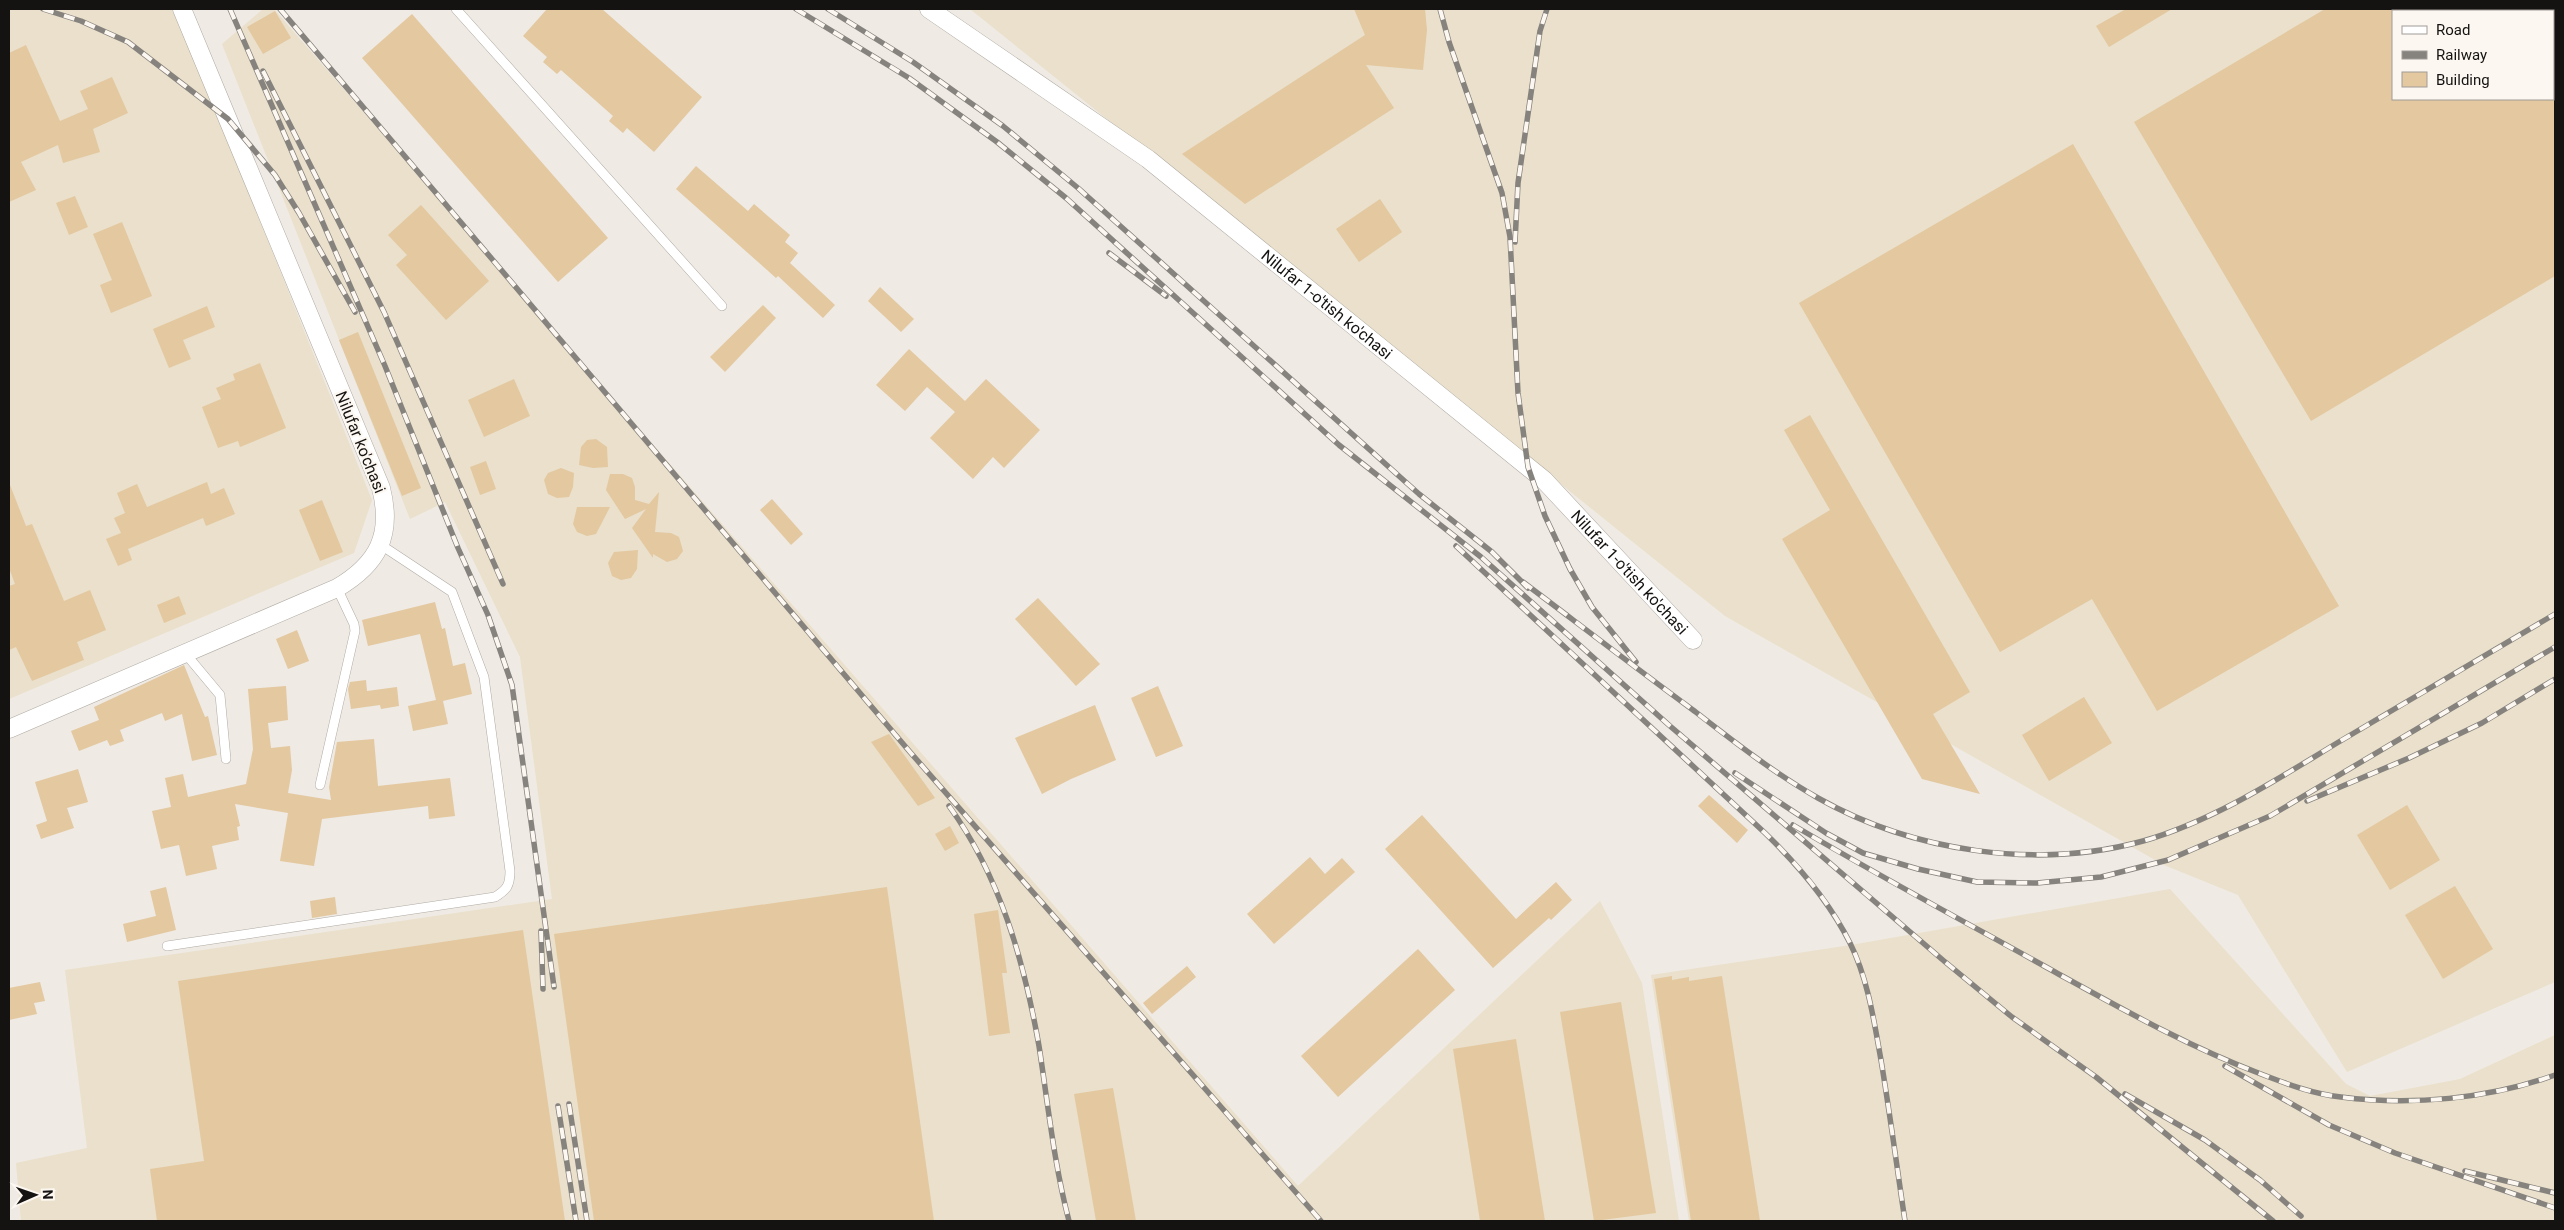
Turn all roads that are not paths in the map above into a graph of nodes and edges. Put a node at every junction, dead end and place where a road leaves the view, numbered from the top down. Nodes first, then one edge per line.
1 (182, 9) edge
2 (456, 9) edge
3 (929, 9) edge
4 (722, 306) dead end
5 (381, 545) junction
6 (337, 588) junction
7 (1693, 640) dead end
8 (185, 653) junction
9 (9, 729) edge
10 (226, 759) dead end
11 (320, 785) dead end
12 (167, 946) dead end

1 - 5 street, Nilufar ko'chasi
2 - 4 lane
3 - 7 street, Nilufar 1-o'tish ko'chasi
5 - 6 street, Nilufar ko'chasi
5 - 12 lane
6 - 8 street, Nilufar ko'chasi
6 - 11 lane
8 - 9 street, Nilufar ko'chasi
8 - 10 lane

